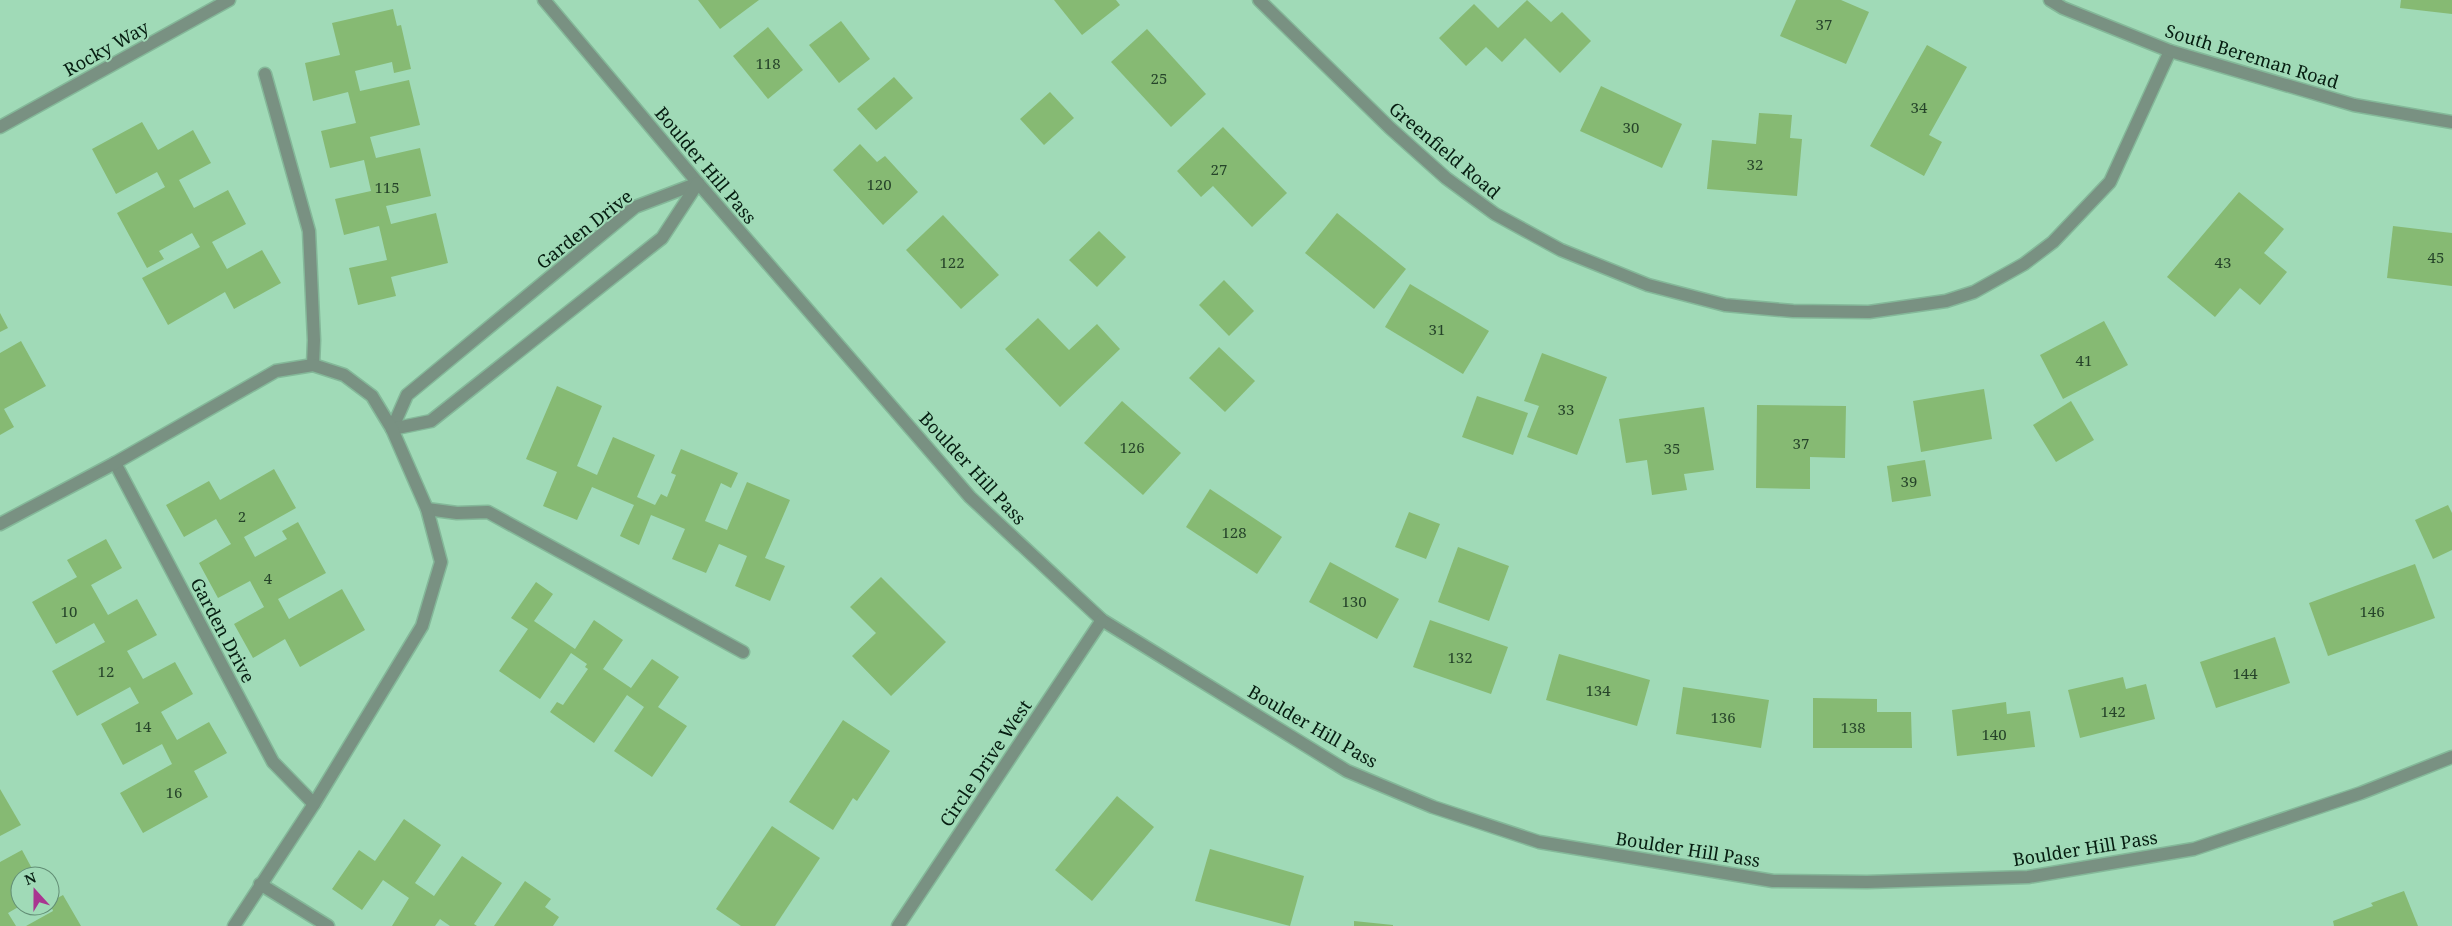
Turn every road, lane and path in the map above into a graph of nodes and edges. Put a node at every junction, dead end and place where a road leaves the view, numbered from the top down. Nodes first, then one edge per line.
1 (229, 0) edge
2 (544, 0) edge
3 (1258, 0) edge
4 (2050, 0) edge
5 (2170, 51) junction
6 (265, 74) dead end
7 (2452, 122) edge
8 (0, 127) edge
9 (698, 184) junction
10 (313, 365) junction
11 (392, 429) junction
12 (115, 463) junction
13 (428, 509) junction
14 (0, 524) edge
15 (1102, 620) junction
16 (743, 652) dead end
17 (2452, 758) edge
18 (314, 804) junction
19 (260, 884) junction
20 (234, 926) edge
21 (328, 926) edge
22 (898, 926) edge

1 - 8 street, Rocky Way
2 - 9 street, Boulder Hill Pass
3 - 5 street, Greenfield Road
4 - 5 street, South Bereman Road
5 - 7 street, South Bereman Road
6 - 10 street
9 - 11 street
9 - 11 street, Garden Drive
9 - 15 street, Boulder Hill Pass
10 - 11 street
10 - 12 street
11 - 13 street
12 - 14 street
12 - 18 street, Garden Drive
13 - 16 street
13 - 18 street
15 - 17 street, Boulder Hill Pass
15 - 22 street, Circle Drive West
18 - 19 street
19 - 20 street
19 - 21 street

